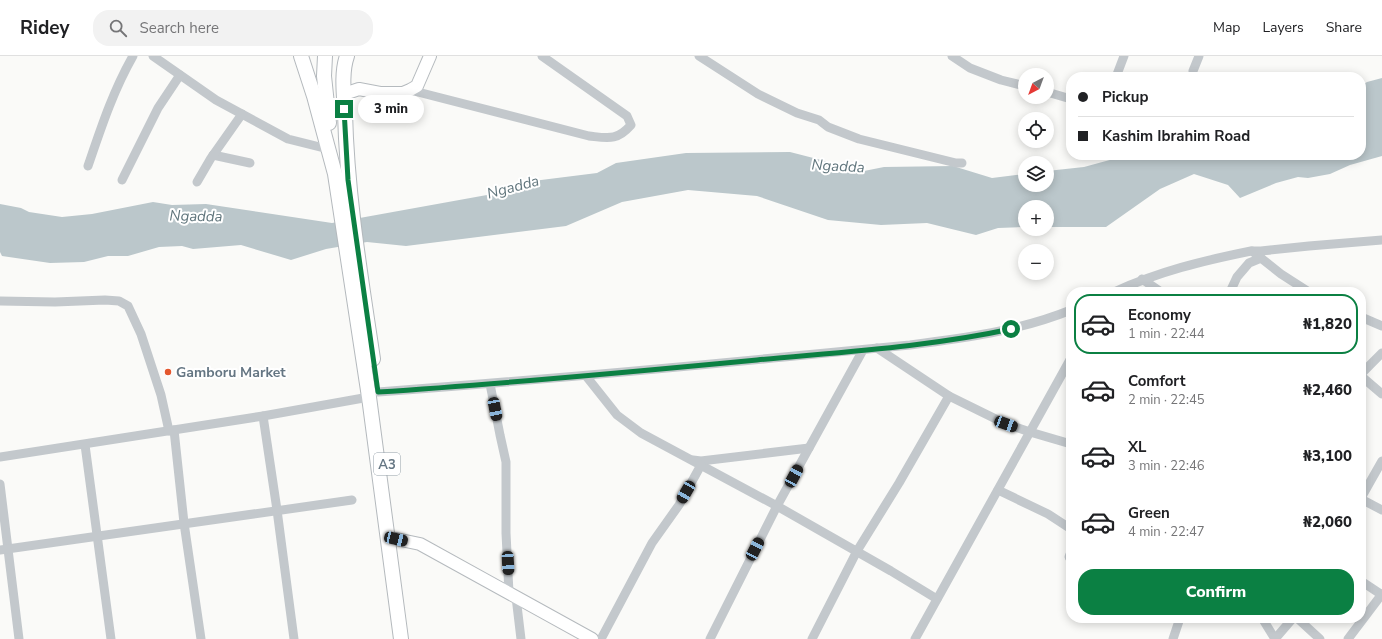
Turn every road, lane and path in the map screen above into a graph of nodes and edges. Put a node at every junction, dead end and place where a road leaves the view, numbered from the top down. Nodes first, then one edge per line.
1 (133, 56) edge
2 (153, 56) edge
3 (301, 56) edge
4 (325, 56) edge
5 (430, 56) edge
6 (542, 56) edge
7 (699, 56) edge
8 (952, 56) edge
9 (1124, 56) edge
10 (1200, 56) edge
11 (344, 59) edge
12 (1193, 71) dead end
13 (1118, 72) edge
14 (180, 75) junction
15 (1018, 84) edge
16 (410, 90) junction
17 (344, 94) junction
18 (1054, 94) edge
19 (1066, 97) edge
20 (242, 114) junction
21 (328, 149) junction
22 (213, 155) junction
23 (250, 163) dead end
24 (962, 163) dead end
25 (88, 166) dead end
26 (340, 178) junction
27 (122, 180) dead end
28 (197, 182) dead end
29 (1382, 240) edge
30 (1251, 251) junction
31 (1261, 258) junction
32 (1142, 279) junction
33 (1125, 287) edge
34 (1154, 287) edge
35 (1232, 287) edge
36 (1301, 287) edge
37 (0, 301) edge
38 (1066, 312) edge
39 (1366, 319) edge
40 (1382, 326) edge
41 (877, 348) junction
42 (863, 350) junction
43 (1382, 353) edge
44 (1066, 369) edge
45 (1366, 370) edge
46 (586, 376) junction
47 (1366, 380) edge
48 (490, 384) junction
49 (1382, 394) edge
50 (373, 395) junction
51 (949, 396) junction
52 (263, 416) junction
53 (171, 431) junction
54 (1030, 432) junction
55 (1066, 443) edge
56 (85, 445) junction
57 (809, 448) junction
58 (0, 458) edge
59 (692, 460) junction
60 (1382, 461) edge
61 (701, 465) junction
62 (0, 484) edge
63 (1366, 489) edge
64 (998, 490) junction
65 (352, 500) dead end
66 (1366, 501) edge
67 (777, 506) junction
68 (277, 510) junction
69 (1382, 510) edge
70 (184, 523) junction
71 (1066, 526) edge
72 (97, 536) junction
73 (396, 539) junction
74 (4, 549) edge
75 (857, 551) junction
76 (1366, 584) edge
77 (513, 595) junction
78 (1382, 595) edge
79 (937, 599) junction
80 (1366, 616) edge
81 (1179, 623) edge
82 (1265, 623) edge
83 (1289, 623) edge
84 (1302, 623) edge
85 (1360, 623) edge
86 (19, 639) edge
87 (111, 639) edge
88 (201, 639) edge
89 (294, 639) edge
90 (401, 639) edge
91 (410, 639) edge
92 (520, 639) edge
93 (592, 639) edge
94 (601, 639) edge
95 (710, 639) edge
96 (812, 639) edge
97 (915, 639) edge
98 (1174, 639) edge
99 (1275, 639) edge
100 (1320, 639) edge
101 (1348, 639) edge

1 - 25 street
2 - 14 street
3 - 21 highway, A3
4 - 26 highway
5 - 16 main road
6 - 16 street
7 - 24 street
8 - 15 street
9 - 13 street
10 - 12 street
11 - 17 highway, A3
14 - 20 street
14 - 27 street
16 - 17 main road
17 - 26 highway, A3
18 - 19 street
20 - 21 street
20 - 22 street
21 - 26 highway, A3
22 - 23 street
22 - 28 street
26 - 50 highway, A3
29 - 30 street
30 - 31 street
30 - 32 street
31 - 35 street
31 - 36 street
32 - 33 street
32 - 34 street
37 - 53 street
38 - 41 street
39 - 40 street
41 - 42 street
41 - 51 street
42 - 46 street
42 - 57 street
43 - 45 street
44 - 54 street
46 - 48 street
46 - 59 street
47 - 49 street
48 - 50 street
48 - 77 street
50 - 52 street
50 - 73 highway, A3
50 - 90 highway, A3
51 - 54 street
51 - 75 street
52 - 53 street
52 - 68 street
53 - 56 street
53 - 70 street
54 - 55 street
54 - 64 street
56 - 58 street
56 - 72 street
57 - 59 street
57 - 67 street
59 - 61 street
60 - 63 street
61 - 67 street
61 - 94 street
62 - 74 street
64 - 71 street
64 - 79 street
65 - 68 street
66 - 69 street
67 - 75 street
67 - 95 street
68 - 70 street
68 - 89 street
70 - 72 street
70 - 88 street
72 - 74 street
72 - 87 street
73 - 77 main road
73 - 91 highway, A3
74 - 86 street
75 - 79 street
75 - 96 street
76 - 78 street
77 - 92 street
77 - 93 main road
78 - 80 street
79 - 97 street
81 - 98 street
82 - 99 street
83 - 99 street
84 - 100 street
85 - 101 street

